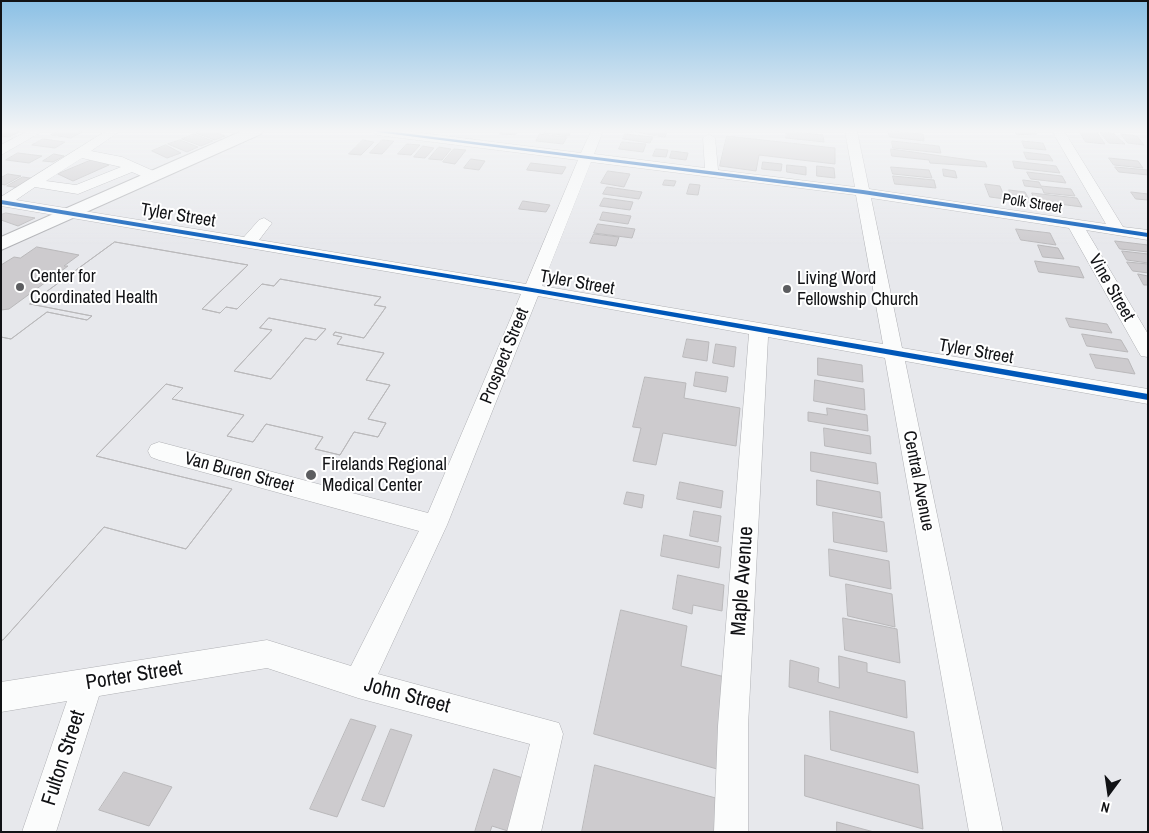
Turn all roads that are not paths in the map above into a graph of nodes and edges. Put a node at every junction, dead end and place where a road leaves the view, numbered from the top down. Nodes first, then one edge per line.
1 (56, 170) edge
2 (61, 170) edge
3 (125, 170) edge
4 (138, 170) edge
5 (166, 170) edge
6 (580, 170) edge
7 (685, 170) edge
8 (711, 170) edge
9 (859, 170) edge
10 (1082, 170) edge
11 (711, 173) junction
12 (51, 174) junction
13 (152, 176) junction
14 (34, 183) junction
15 (82, 188) junction
16 (863, 192) junction
17 (2, 202) edge
18 (71, 214) junction
19 (264, 224) dead end
20 (1075, 225) junction
21 (1118, 230) junction
22 (1148, 234) edge
23 (248, 243) junction
24 (1, 244) edge
25 (532, 290) junction
26 (759, 330) junction
27 (1148, 351) edge
28 (894, 352) junction
29 (1148, 397) edge
30 (159, 451) dead end
31 (435, 525) junction
32 (267, 654) joint
33 (358, 683) junction
34 (88, 684) junction
35 (1, 697) edge
36 (39, 832) edge
37 (524, 832) edge
38 (732, 832) edge
39 (986, 832) edge

1 - 12 street
2 - 12 street
3 - 15 street
4 - 13 street
5 - 13 main road
6 - 25 street, Prospect Street
7 - 11 street, Polk Street
8 - 11 street
9 - 16 street, Central Avenue
10 - 21 street
11 - 16 street, Polk Street
12 - 14 street
12 - 15 street
13 - 18 main road
14 - 15 street
14 - 17 street
16 - 20 street, Polk Street
16 - 28 street, Central Avenue
17 - 18 street, Tyler Street
18 - 23 street, Tyler Street
18 - 24 main road
19 - 23 street
20 - 21 street, Polk Street
20 - 27 street, Vine Street
21 - 22 street, Polk Street
23 - 25 street, Tyler Street
25 - 26 street, Tyler Street
25 - 31 street, Prospect Street
26 - 28 street, Tyler Street
26 - 38 street, Maple Avenue
28 - 29 street, Tyler Street
28 - 39 street, Central Avenue
30 - 31 street, Van Buren Street
31 - 33 street, Prospect Street
32 - 33 street, John Street
32 - 34 street, Porter Street
33 - 37 street, John Street
34 - 35 street, Porter Street
34 - 36 street, Fulton Street

